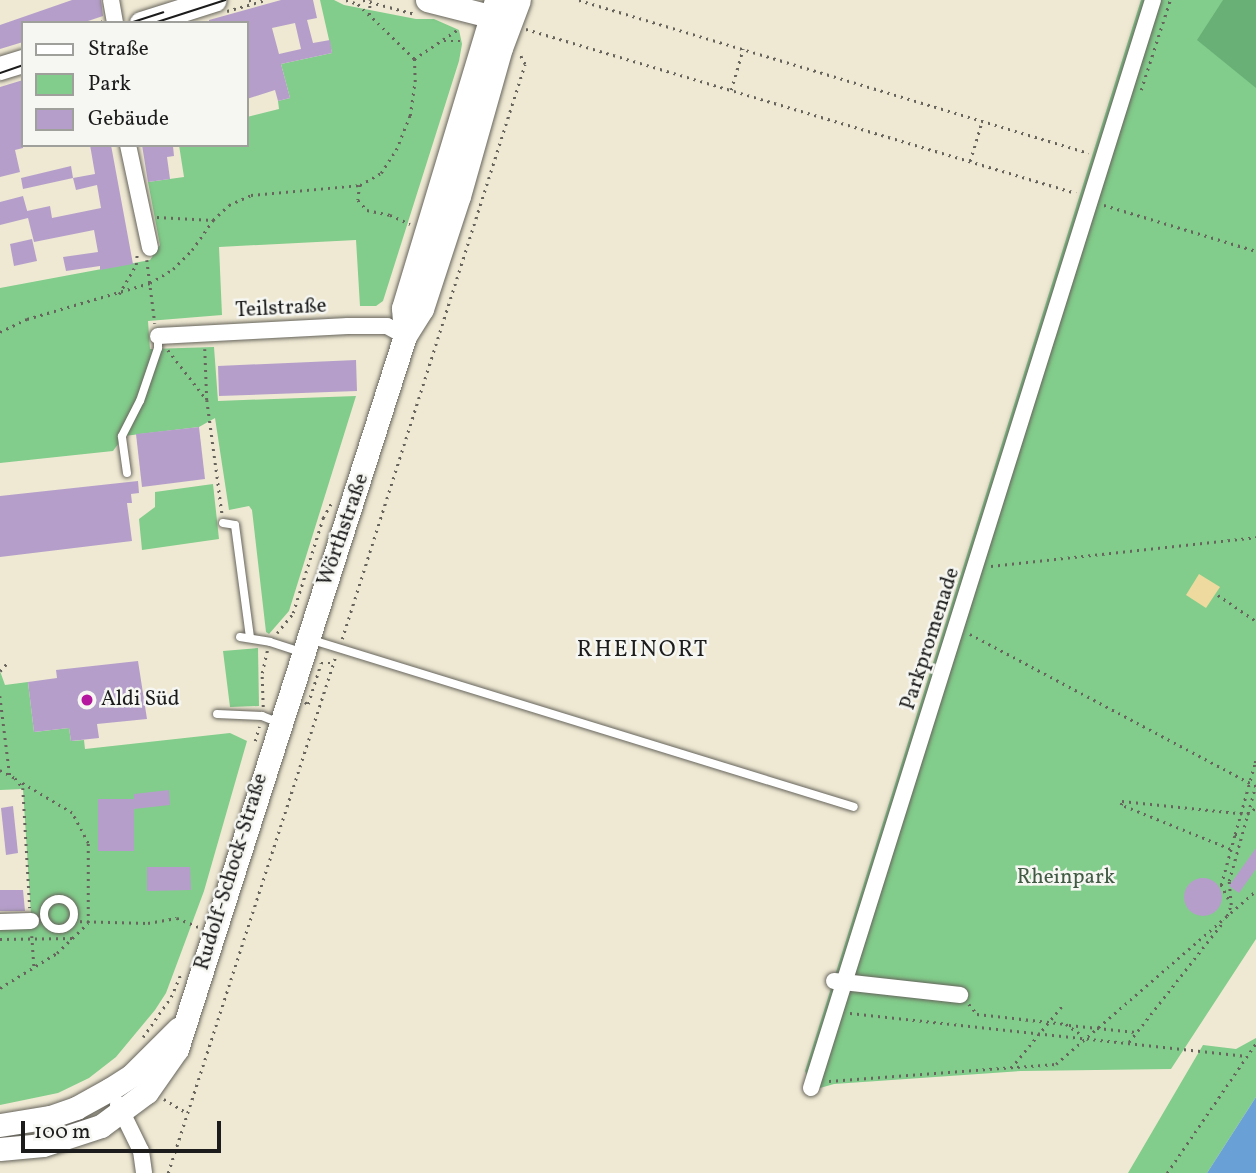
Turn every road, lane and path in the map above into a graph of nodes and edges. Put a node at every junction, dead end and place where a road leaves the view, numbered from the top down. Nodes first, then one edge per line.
1 (111, 0) edge
2 (214, 0) edge
3 (248, 0) edge
4 (265, 0) edge
5 (346, 0) edge
6 (363, 0) edge
7 (427, 0) edge
8 (579, 0) edge
9 (1153, 0) edge
10 (370, 2) edge
11 (507, 10) edge
12 (369, 15) junction
13 (115, 21) edge
14 (147, 21) edge
15 (466, 23) dead end
16 (444, 41) junction
17 (743, 49) junction
18 (518, 51) dead end
19 (466, 53) dead end
20 (414, 59) junction
21 (21, 62) edge
22 (0, 68) edge
23 (731, 90) junction
24 (983, 120) junction
25 (128, 147) edge
26 (1103, 158) junction
27 (970, 162) junction
28 (360, 185) junction
29 (1090, 201) junction
30 (151, 217) dead end
31 (213, 220) junction
32 (416, 227) dead end
33 (143, 251) junction
34 (1256, 251) edge
35 (150, 283) junction
36 (119, 294) junction
37 (0, 332) edge
38 (205, 334) junction
39 (158, 336) junction
40 (405, 336) junction
41 (207, 400) junction
42 (127, 473) dead end
43 (337, 494) dead end
44 (223, 523) joint
45 (1256, 537) edge
46 (991, 566) dead end
47 (1218, 596) dead end
48 (1256, 621) edge
49 (970, 634) dead end
50 (270, 642) junction
51 (305, 646) junction
52 (339, 648) junction
53 (8, 663) dead end
54 (0, 671) edge
55 (0, 696) edge
56 (217, 714) dead end
57 (271, 720) junction
58 (1255, 761) edge
59 (0, 770) edge
60 (10, 776) junction
61 (20, 782) junction
62 (1256, 785) edge
63 (854, 807) dead end
64 (1256, 808) edge
65 (1247, 814) junction
66 (1235, 834) junction
67 (1242, 836) junction
68 (1230, 849) junction
69 (1256, 891) edge
70 (1231, 905) junction
71 (1227, 916) junction
72 (38, 921) junction
73 (73, 921) junction
74 (0, 922) edge
75 (88, 923) junction
76 (75, 938) junction
77 (194, 938) dead end
78 (0, 939) edge
79 (33, 940) junction
80 (34, 967) junction
81 (182, 972) dead end
82 (839, 981) junction
83 (0, 988) edge
84 (960, 995) joint
85 (1062, 1006) dead end
86 (850, 1013) dead end
87 (185, 1021) junction
88 (1048, 1022) junction
89 (1066, 1024) junction
90 (1097, 1028) junction
91 (1137, 1032) junction
92 (1038, 1034) junction
93 (1086, 1038) junction
94 (1129, 1042) junction
95 (136, 1045) dead end
96 (1255, 1045) edge
97 (1247, 1056) junction
98 (1011, 1068) junction
99 (812, 1085) joint
100 (109, 1090) junction
101 (154, 1099) dead end
102 (123, 1112) junction
103 (187, 1113) junction
104 (0, 1125) edge
105 (0, 1149) edge
106 (144, 1173) edge
107 (168, 1173) edge
108 (1167, 1173) edge

1 - 13 street
2 - 14 street
3 - 4 path
5 - 12 path
6 - 10 path
7 - 11 street
8 - 17 path
9 - 26 street, Parkpromenade
10 - 12 path
11 - 23 path
11 - 40 street, Wörthstraße
11 - 40 street, Wörthstraße
12 - 20 path
15 - 16 path
16 - 19 path
16 - 20 path
17 - 23 path
17 - 24 path
18 - 52 path
20 - 28 path
21 - 22 street
23 - 27 path
24 - 26 path
24 - 27 path
25 - 33 street
26 - 29 street, Parkpromenade
27 - 29 path
28 - 31 path
28 - 32 path
29 - 34 path
29 - 82 street, Parkpromenade
30 - 31 path
31 - 35 path
33 - 35 path
33 - 36 path
35 - 36 path
35 - 39 path
36 - 37 path
38 - 39 street, Teilstraße
38 - 40 street, Teilstraße
38 - 41 path
39 - 41 path
39 - 42 lane
40 - 51 street, Wörthstraße
41 - 44 path
43 - 50 path
44 - 50 lane
45 - 46 path
47 - 48 path
49 - 62 path
50 - 51 lane
50 - 57 path
51 - 52 lane
51 - 57 street, Wörthstraße
52 - 63 lane
52 - 103 path
53 - 54 path
55 - 60 path
56 - 57 lane
57 - 87 street, Rudolf-Schock-Straße
58 - 66 path, bridge
59 - 60 path
60 - 61 path
61 - 72 path
61 - 75 path
62 - 65 path
64 - 65 path
65 - 67 path
65 - 68 path
66 - 67 path
66 - 68 path
67 - 70 path
68 - 70 path
69 - 71 path
70 - 71 path
71 - 90 path
71 - 91 path
72 - 73 lane
72 - 73 lane
72 - 74 street
72 - 79 path
73 - 75 path
75 - 76 path
75 - 77 path
76 - 79 path
76 - 80 path
78 - 79 path
79 - 80 path
80 - 83 path
81 - 95 path
82 - 84 street
82 - 99 street, Parkpromenade
84 - 88 path
85 - 88 path
86 - 92 path
87 - 100 street, Rudolf-Schock-Straße
87 - 102 street, Rudolf-Schock-Straße
88 - 89 path
88 - 92 path
89 - 90 path
89 - 93 path
90 - 91 path
90 - 93 path
91 - 94 path
92 - 93 path
92 - 98 path
93 - 94 path
93 - 98 path
94 - 97 path
96 - 97 path
97 - 108 path
98 - 99 path
100 - 102 street
100 - 104 street, Rudolf-Schock-Straße
101 - 103 path
102 - 105 street, Rudolf-Schock-Straße
102 - 106 street
103 - 107 path

